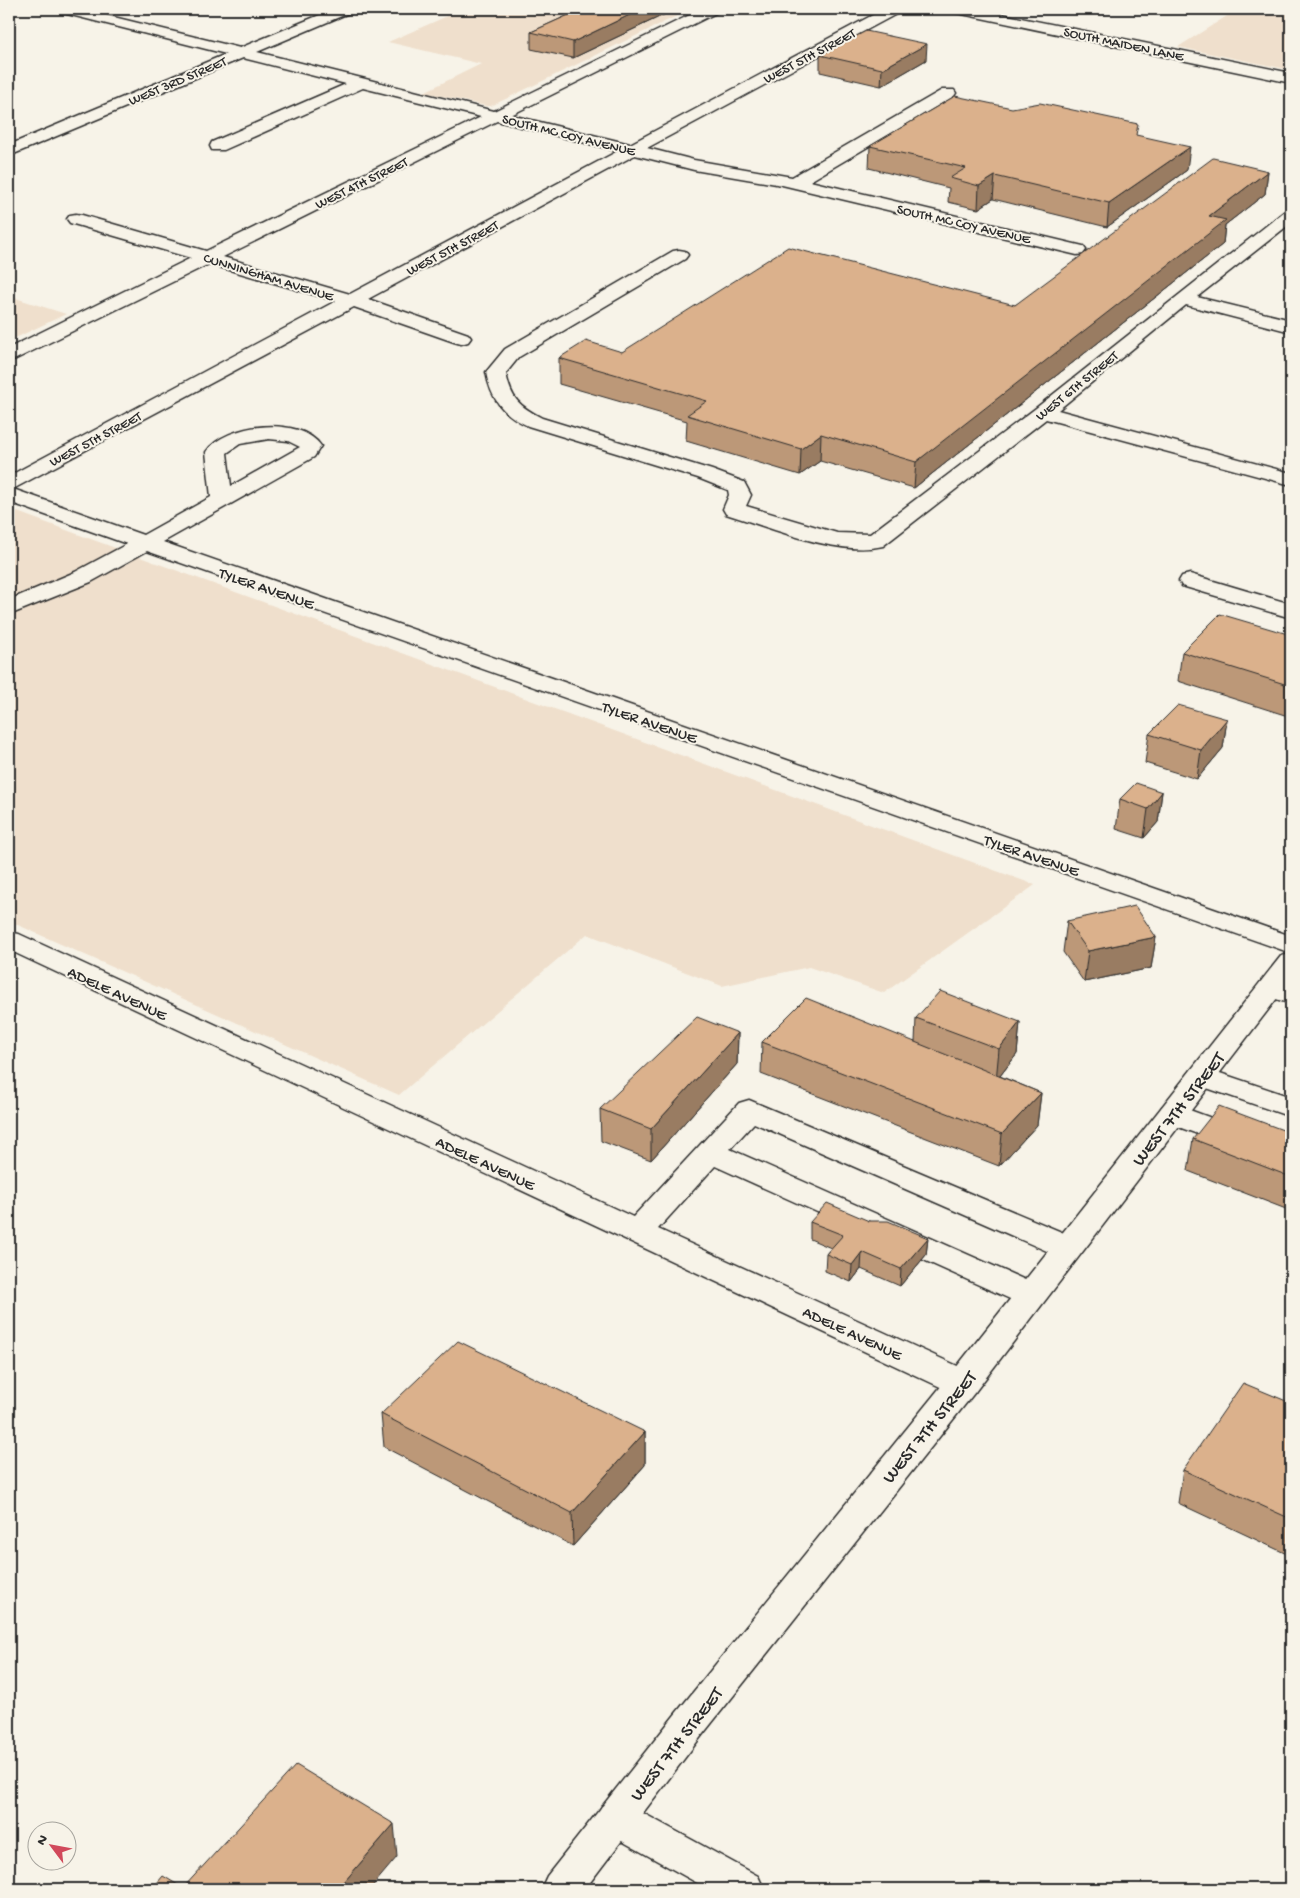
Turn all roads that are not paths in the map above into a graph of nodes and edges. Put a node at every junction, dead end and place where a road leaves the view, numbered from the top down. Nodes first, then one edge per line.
1 (64, 9) edge
2 (346, 9) edge
3 (713, 9) edge
4 (895, 9) edge
5 (958, 9) edge
6 (1041, 13) dead end
7 (1025, 22) junction
8 (1054, 28) junction
9 (1039, 38) dead end
10 (242, 53) junction
11 (1291, 78) edge
12 (364, 82) junction
13 (948, 93) dead end
14 (495, 116) junction
15 (218, 146) dead end
16 (632, 150) junction
17 (9, 151) edge
18 (795, 183) junction
19 (1291, 215) edge
20 (76, 219) dead end
21 (1076, 250) dead end
22 (679, 255) dead end
23 (207, 258) junction
24 (1183, 299) junction
25 (352, 300) junction
26 (1291, 326) edge
27 (461, 338) dead end
28 (9, 355) edge
29 (1043, 412) junction
30 (1291, 479) edge
31 (9, 484) edge
32 (9, 495) edge
33 (222, 498) dead end
34 (143, 544) junction
35 (1190, 581) dead end
36 (9, 608) edge
37 (1291, 612) edge
38 (9, 940) edge
39 (1291, 945) edge
40 (1291, 962) edge
41 (1281, 992) edge
42 (1202, 1076) junction
43 (1291, 1107) edge
44 (1173, 1114) junction
45 (710, 1152) junction
46 (1291, 1158) edge
47 (637, 1232) junction
48 (1067, 1247) junction
49 (1030, 1295) junction
50 (963, 1383) junction
51 (616, 1818) junction
52 (561, 1889) edge
53 (744, 1889) edge

1 - 10 street, SOUTH MC COY AVENUE
2 - 10 street, WEST 3RD STREET
3 - 14 street, WEST 4TH STREET
4 - 16 street, WEST 5TH STREET
5 - 7 street, SOUTH MAIDEN LANE
6 - 7 street
7 - 8 street, SOUTH MAIDEN LANE
8 - 9 street
8 - 11 street, SOUTH MAIDEN LANE
10 - 12 street, SOUTH MC COY AVENUE
10 - 17 street, WEST 3RD STREET
12 - 14 street, SOUTH MC COY AVENUE
12 - 15 street
13 - 18 street
14 - 16 street, SOUTH MC COY AVENUE
14 - 23 street, WEST 4TH STREET
16 - 18 street, SOUTH MC COY AVENUE
16 - 25 street, WEST 5TH STREET
18 - 21 street, SOUTH MC COY AVENUE
19 - 24 street, WEST 6TH STREET
20 - 23 street, CUNNINGHAM AVENUE
22 - 29 street, WEST 6TH STREET
23 - 25 street, CUNNINGHAM AVENUE
23 - 28 street, WEST 4TH STREET
24 - 26 street
24 - 29 street, WEST 6TH STREET
25 - 27 street, CUNNINGHAM AVENUE
25 - 31 street, WEST 5TH STREET
29 - 30 street
32 - 34 street, TYLER AVENUE
33 - 34 street
34 - 36 street
34 - 39 street, TYLER AVENUE
35 - 37 street
38 - 47 street, ADELE AVENUE
40 - 41 street, WEST 7TH STREET
41 - 42 street, WEST 7TH STREET
42 - 43 street
42 - 44 street, WEST 7TH STREET
44 - 46 street
44 - 48 street, WEST 7TH STREET
45 - 47 street
45 - 48 street
45 - 49 street
47 - 50 street, ADELE AVENUE
48 - 49 street, WEST 7TH STREET
49 - 50 street, WEST 7TH STREET
50 - 51 street, WEST 7TH STREET
51 - 52 street, WEST 7TH STREET
51 - 53 street

